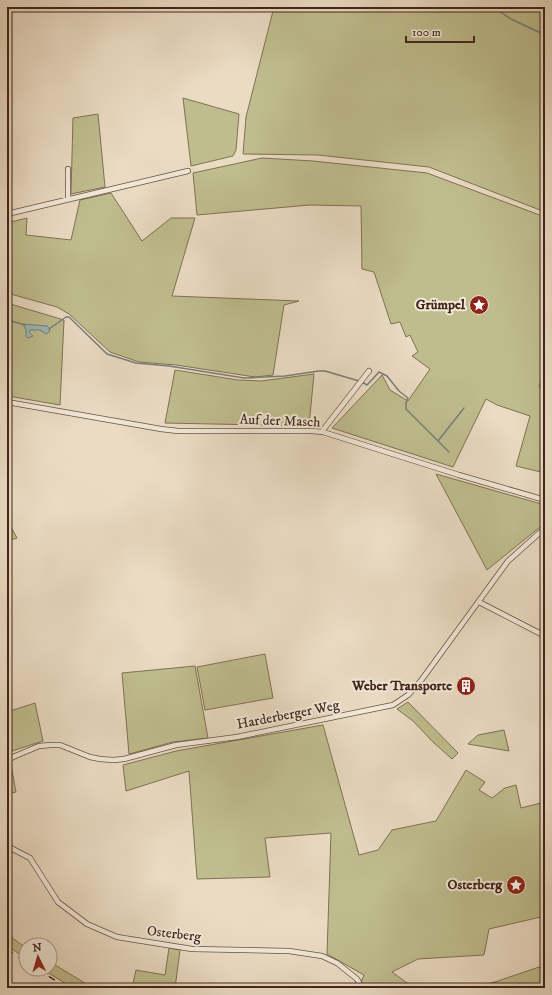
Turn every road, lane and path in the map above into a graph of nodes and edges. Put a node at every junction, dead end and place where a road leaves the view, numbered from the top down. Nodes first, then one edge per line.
1 (68, 169) dead end
2 (188, 171) dead end
3 (68, 199) junction
4 (7, 214) edge
5 (369, 371) dead end
6 (7, 402) edge
7 (323, 432) junction
8 (545, 500) edge
9 (545, 528) edge
10 (479, 602) junction
11 (545, 636) edge
12 (7, 761) edge
13 (7, 846) edge
14 (362, 988) edge

1 - 3 street
2 - 3 street
3 - 4 street
5 - 7 street
6 - 7 street, Auf der Masch
7 - 8 street, Auf der Masch
9 - 10 street, Harderberger Weg
10 - 11 street
10 - 12 street, Harderberger Weg
13 - 14 street, Osterberg

